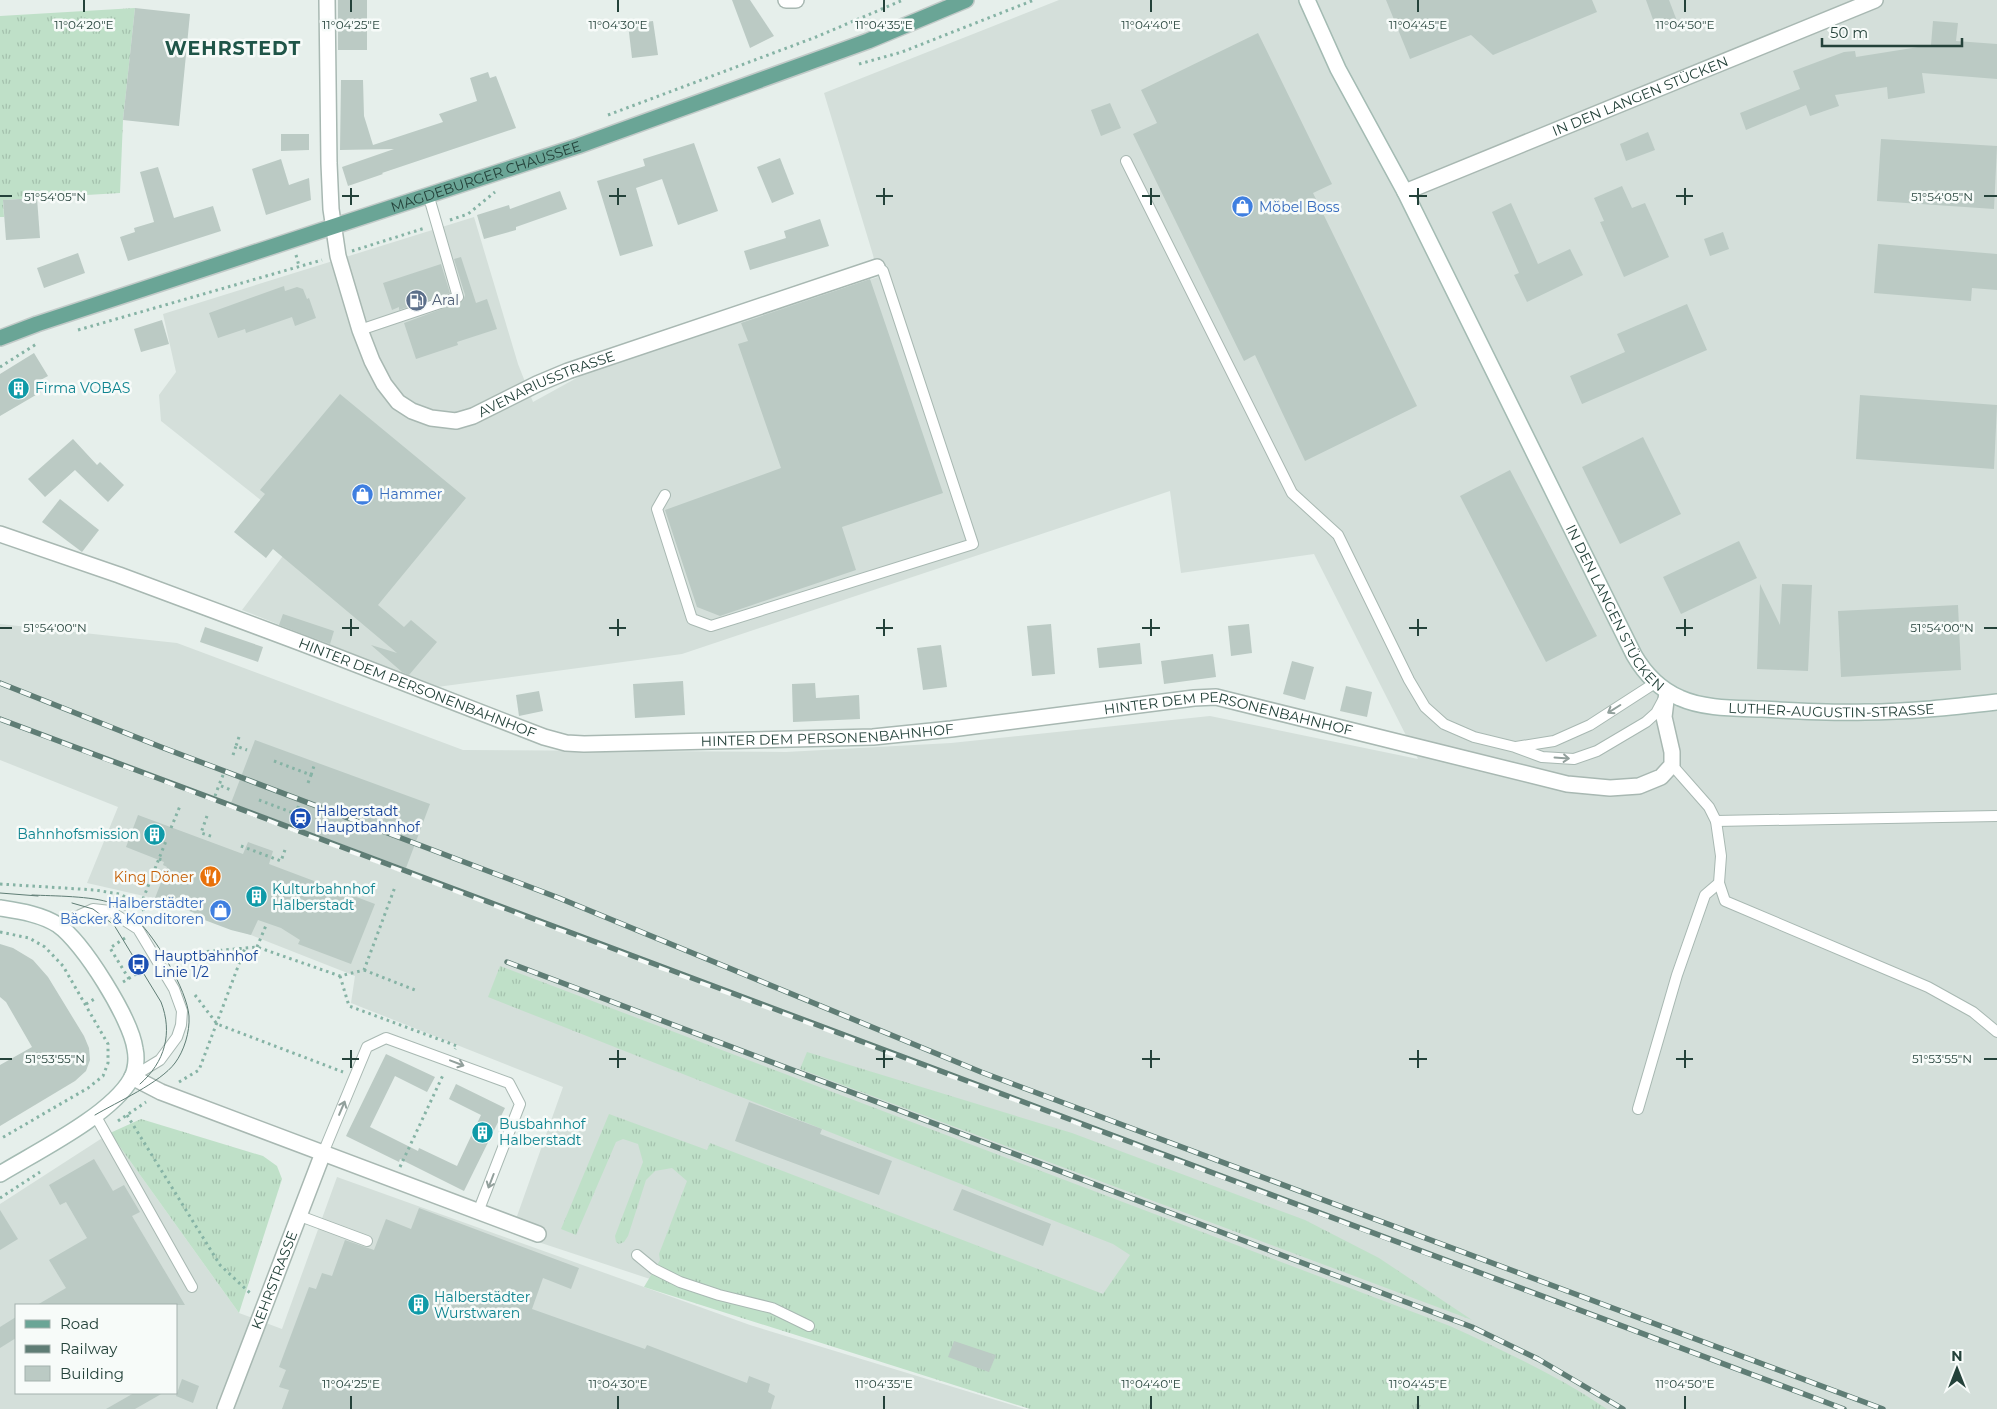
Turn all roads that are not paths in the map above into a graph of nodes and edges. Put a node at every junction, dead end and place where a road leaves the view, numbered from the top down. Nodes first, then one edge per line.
1 (327, 0) edge
2 (786, 0) edge
3 (796, 0) edge
4 (966, 0) edge
5 (1307, 0) edge
6 (1875, 0) edge
7 (1126, 161) dead end
8 (1405, 192) junction
9 (428, 194) junction
10 (333, 226) junction
11 (877, 267) joint
12 (360, 330) junction
13 (0, 338) edge
14 (665, 495) dead end
15 (0, 534) edge
16 (1661, 688) junction
17 (1997, 702) edge
18 (1515, 747) junction
19 (1672, 765) junction
20 (1997, 816) edge
21 (1716, 821) junction
22 (1719, 883) junction
23 (0, 908) edge
24 (58, 925) junction
25 (1997, 1032) edge
26 (132, 1077) junction
27 (1638, 1109) dead end
28 (95, 1116) junction
29 (323, 1153) junction
30 (0, 1174) edge
31 (478, 1212) junction
32 (300, 1216) junction
33 (538, 1234) dead end
34 (367, 1241) dead end
35 (637, 1255) dead end
36 (192, 1287) dead end
37 (809, 1326) dead end
38 (226, 1409) edge

1 - 10 street, AVENARIUSSTRASSE
2 - 3 street
4 - 9 main road, MAGDEBURGER CHAUSSEE
5 - 8 street, IN DEN LANGEN STÜCKEN
6 - 8 street, IN DEN LANGEN STÜCKEN
7 - 18 lane
8 - 16 street, IN DEN LANGEN STÜCKEN
9 - 10 main road, MAGDEBURGER CHAUSSEE
9 - 12 lane
10 - 12 street, AVENARIUSSTRASSE
10 - 13 main road, MAGDEBURGER CHAUSSEE
11 - 12 street, AVENARIUSSTRASSE
11 - 14 lane
15 - 19 street, HINTER DEM PERSONENBAHNHOF
16 - 17 street, LUTHER-AUGUSTIN-STRASSE
16 -> 18 lane
18 -> 16 lane
16 - 19 street, IN DEN LANGEN STÜCKEN
19 - 21 lane
20 - 21 lane
21 - 22 lane
22 - 25 lane
22 - 27 lane
23 - 24 street
24 - 26 street
24 - 26 lane
26 - 28 street
26 - 29 street
28 - 30 street
28 - 36 lane
29 - 31 street
29 -> 31 lane
29 - 32 street, KEHRSTRASSE
31 - 33 street
32 - 34 lane
32 - 38 street, KEHRSTRASSE
35 - 37 lane

